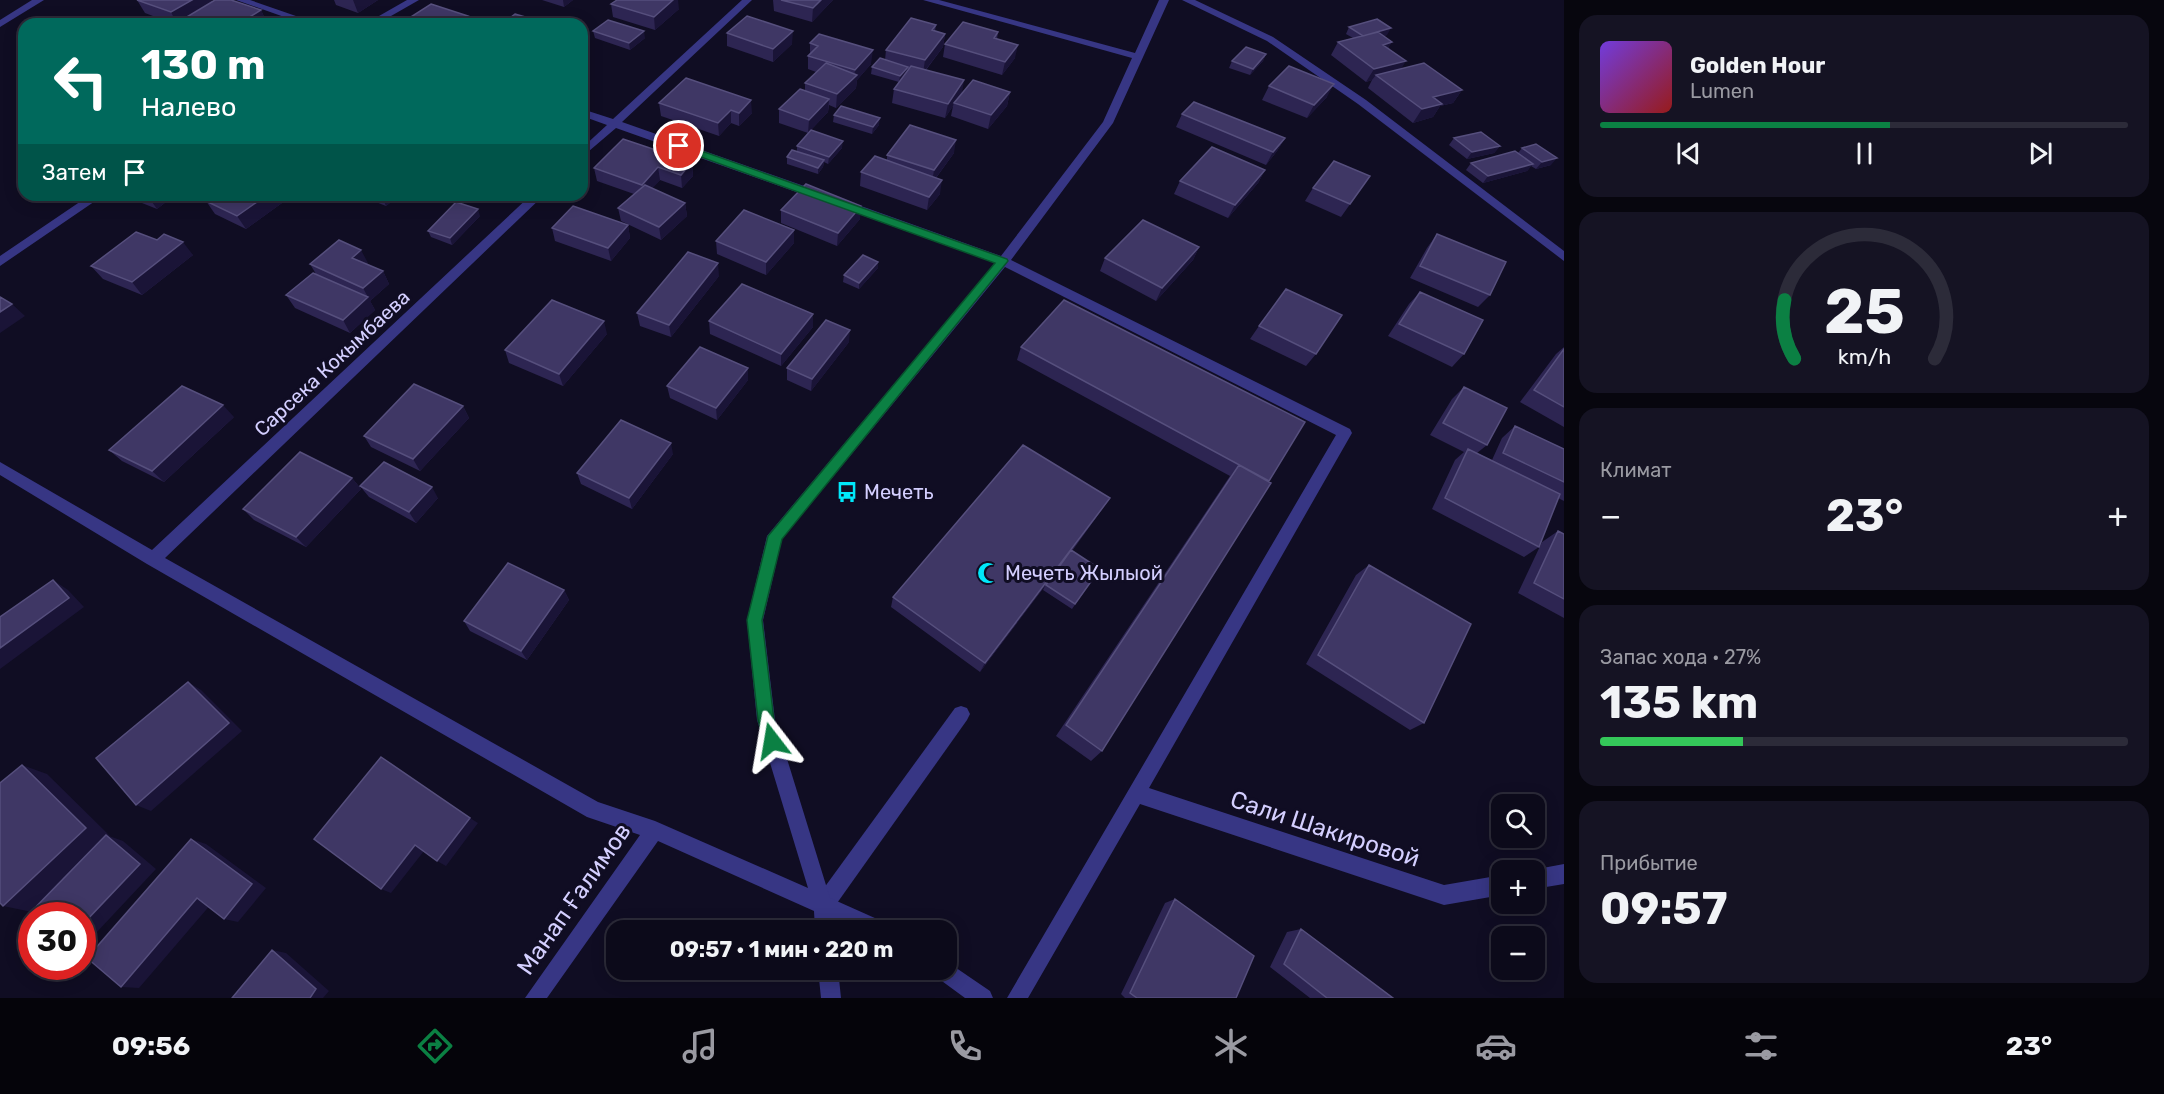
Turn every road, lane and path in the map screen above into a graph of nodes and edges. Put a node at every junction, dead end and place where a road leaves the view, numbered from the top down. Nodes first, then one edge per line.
1 (39, 0) edge
2 (241, 0) edge
3 (414, 0) edge
4 (747, 0) edge
5 (928, 0) edge
6 (1164, 0) edge
7 (1187, 0) edge
8 (296, 18) edge
9 (381, 18) edge
10 (0, 24) edge
11 (1139, 57) junction
12 (588, 114) edge
13 (615, 123) junction
14 (588, 148) edge
15 (89, 201) edge
16 (532, 201) edge
17 (1564, 257) edge
18 (1003, 261) junction
19 (0, 262) edge
20 (0, 468) edge
21 (153, 559) junction
22 (961, 714) dead end
23 (1135, 793) junction
24 (655, 830) junction
25 (1564, 874) edge
26 (1545, 877) edge
27 (1491, 887) edge
28 (823, 906) junction
29 (824, 920) edge
30 (856, 920) edge
31 (829, 980) edge
32 (957, 980) edge
33 (535, 998) edge
34 (831, 998) edge
35 (983, 998) edge
36 (1017, 998) edge

1 - 10 street
2 - 8 street
3 - 9 street
4 - 13 street
5 - 11 street
6 - 11 street
7 - 17 street
11 - 18 street
12 - 13 street
13 - 14 street
13 - 18 street
15 - 19 street
16 - 21 street, Сарсека Кокымбаева
18 - 23 street
18 - 28 street
20 - 21 street
21 - 24 street
22 - 28 street
23 - 27 street, Сали Шакировой
23 - 36 street
24 - 28 street
24 - 33 street, Манап Ғалимов
25 - 26 street
28 - 29 street
28 - 30 street
31 - 34 street
32 - 35 street

